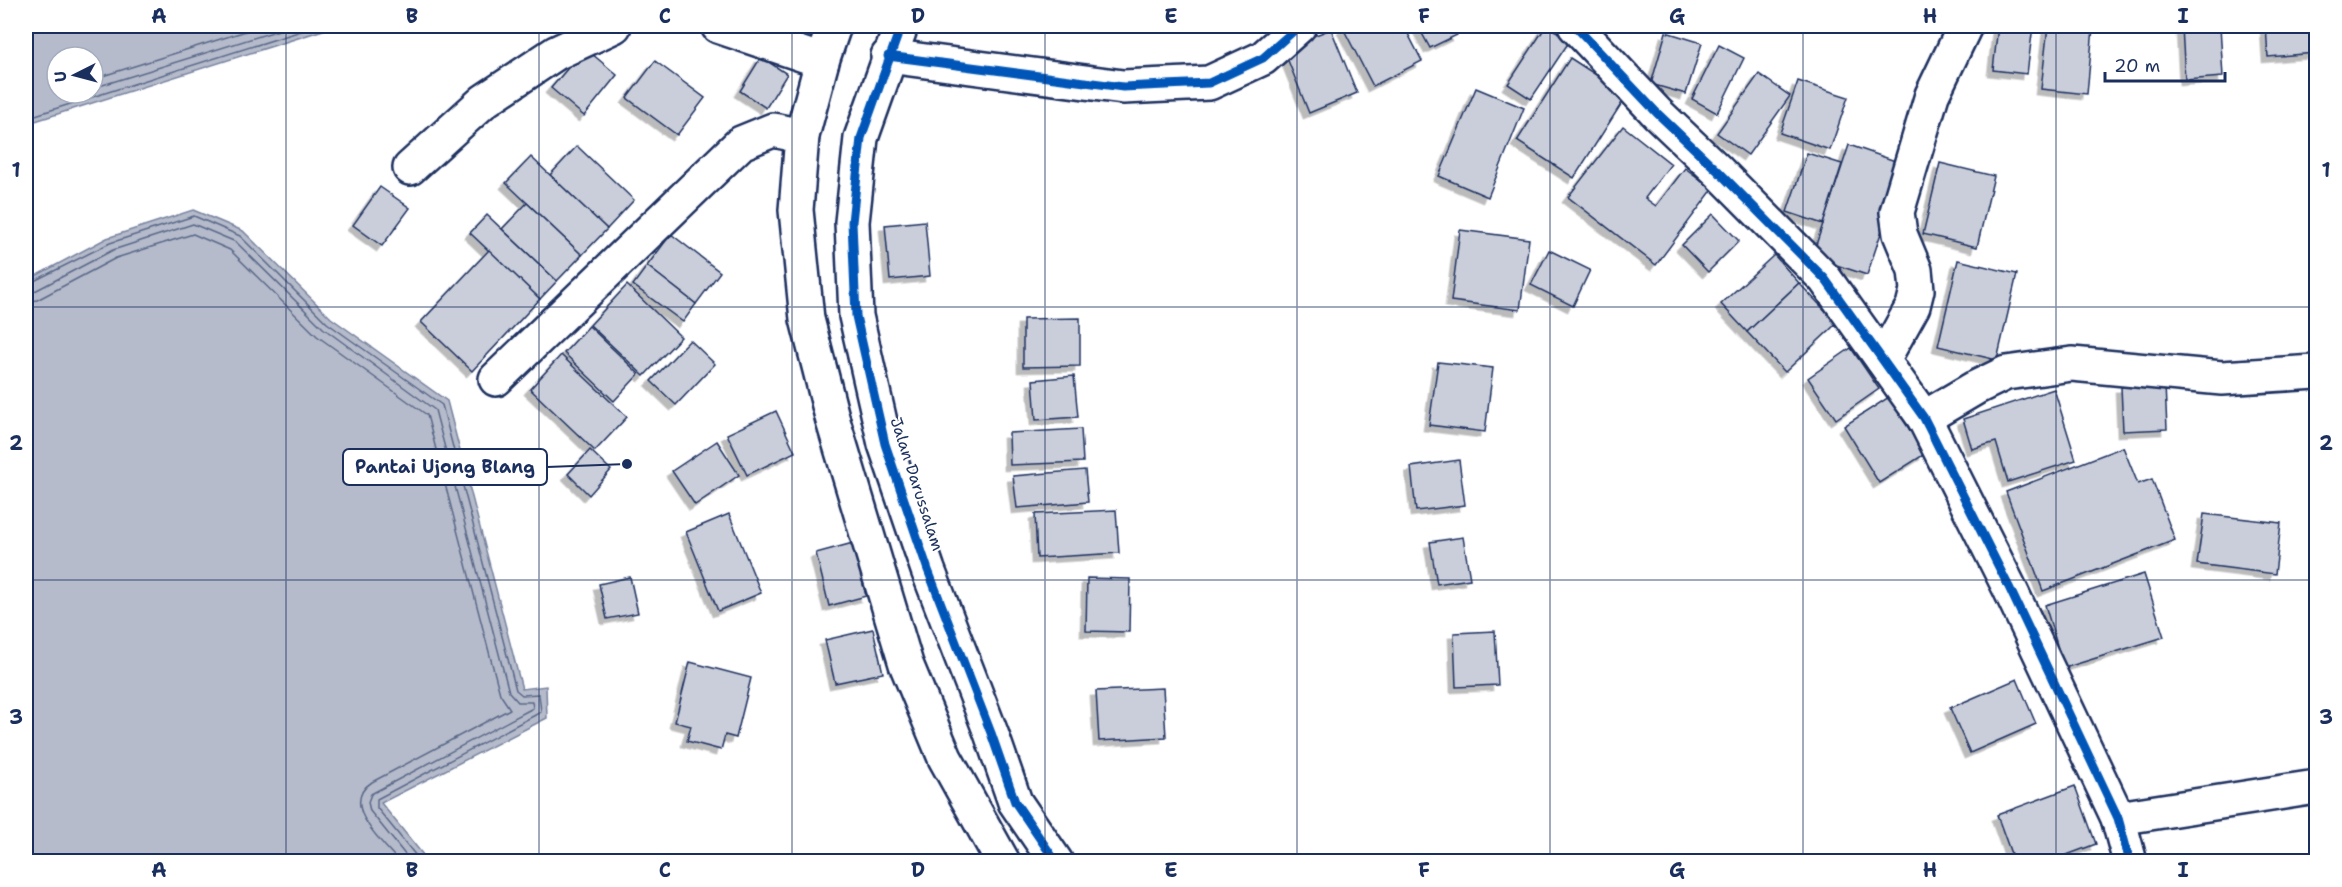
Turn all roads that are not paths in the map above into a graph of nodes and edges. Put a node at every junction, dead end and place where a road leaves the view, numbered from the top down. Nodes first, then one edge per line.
1 (614, 26) edge
2 (718, 26) edge
3 (834, 26) edge
4 (901, 26) edge
5 (1299, 26) edge
6 (1575, 26) edge
7 (1965, 26) edge
8 (888, 56) junction
9 (822, 61) junction
10 (802, 136) junction
11 (410, 168) dead end
12 (1883, 360) junction
13 (2316, 372) edge
14 (496, 379) dead end
15 (1924, 417) junction
16 (2316, 787) edge
17 (2118, 818) junction
18 (1003, 861) edge
19 (1056, 861) edge
20 (2130, 861) edge

1 - 11 street
2 - 9 street
3 - 9 street
4 - 8 street, Jalan Darussalam
5 - 8 street
6 - 12 street
7 - 12 street
8 - 19 street, Jalan Darussalam
9 - 10 street
10 - 14 street
10 - 18 street
12 - 15 street
13 - 15 street
15 - 17 street
16 - 17 street
17 - 20 street

